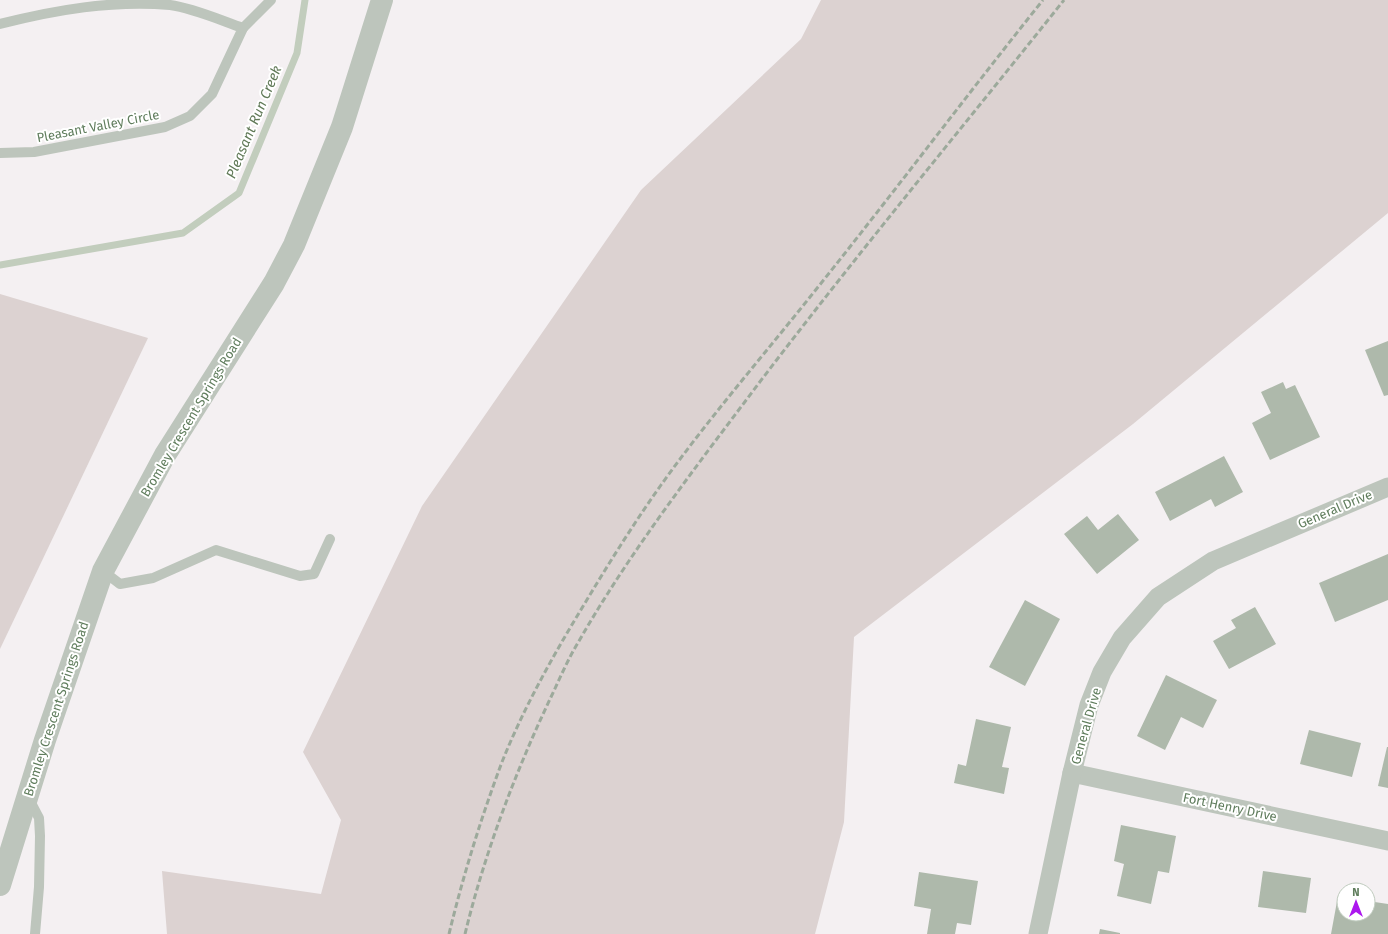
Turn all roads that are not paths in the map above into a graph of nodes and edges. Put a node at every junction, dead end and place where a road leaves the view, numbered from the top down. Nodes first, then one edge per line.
1 (270, 0) edge
2 (382, 0) edge
3 (0, 24) edge
4 (243, 28) junction
5 (0, 153) edge
6 (1388, 487) edge
7 (330, 539) dead end
8 (103, 571) junction
9 (1072, 773) junction
10 (28, 796) junction
11 (1388, 841) edge
12 (0, 885) edge
13 (35, 934) edge
14 (1038, 934) edge

1 - 4 lane, Pleasant Valley Circle
2 - 8 street, Bromley Crescent Springs Road
3 - 4 lane
4 - 5 lane, Pleasant Valley Circle
6 - 9 street, General Drive
7 - 8 lane
8 - 10 street, Bromley Crescent Springs Road
9 - 11 street, Fort Henry Drive
9 - 14 street, General Drive
10 - 12 street, Bromley Crescent Springs Road
10 - 13 lane

